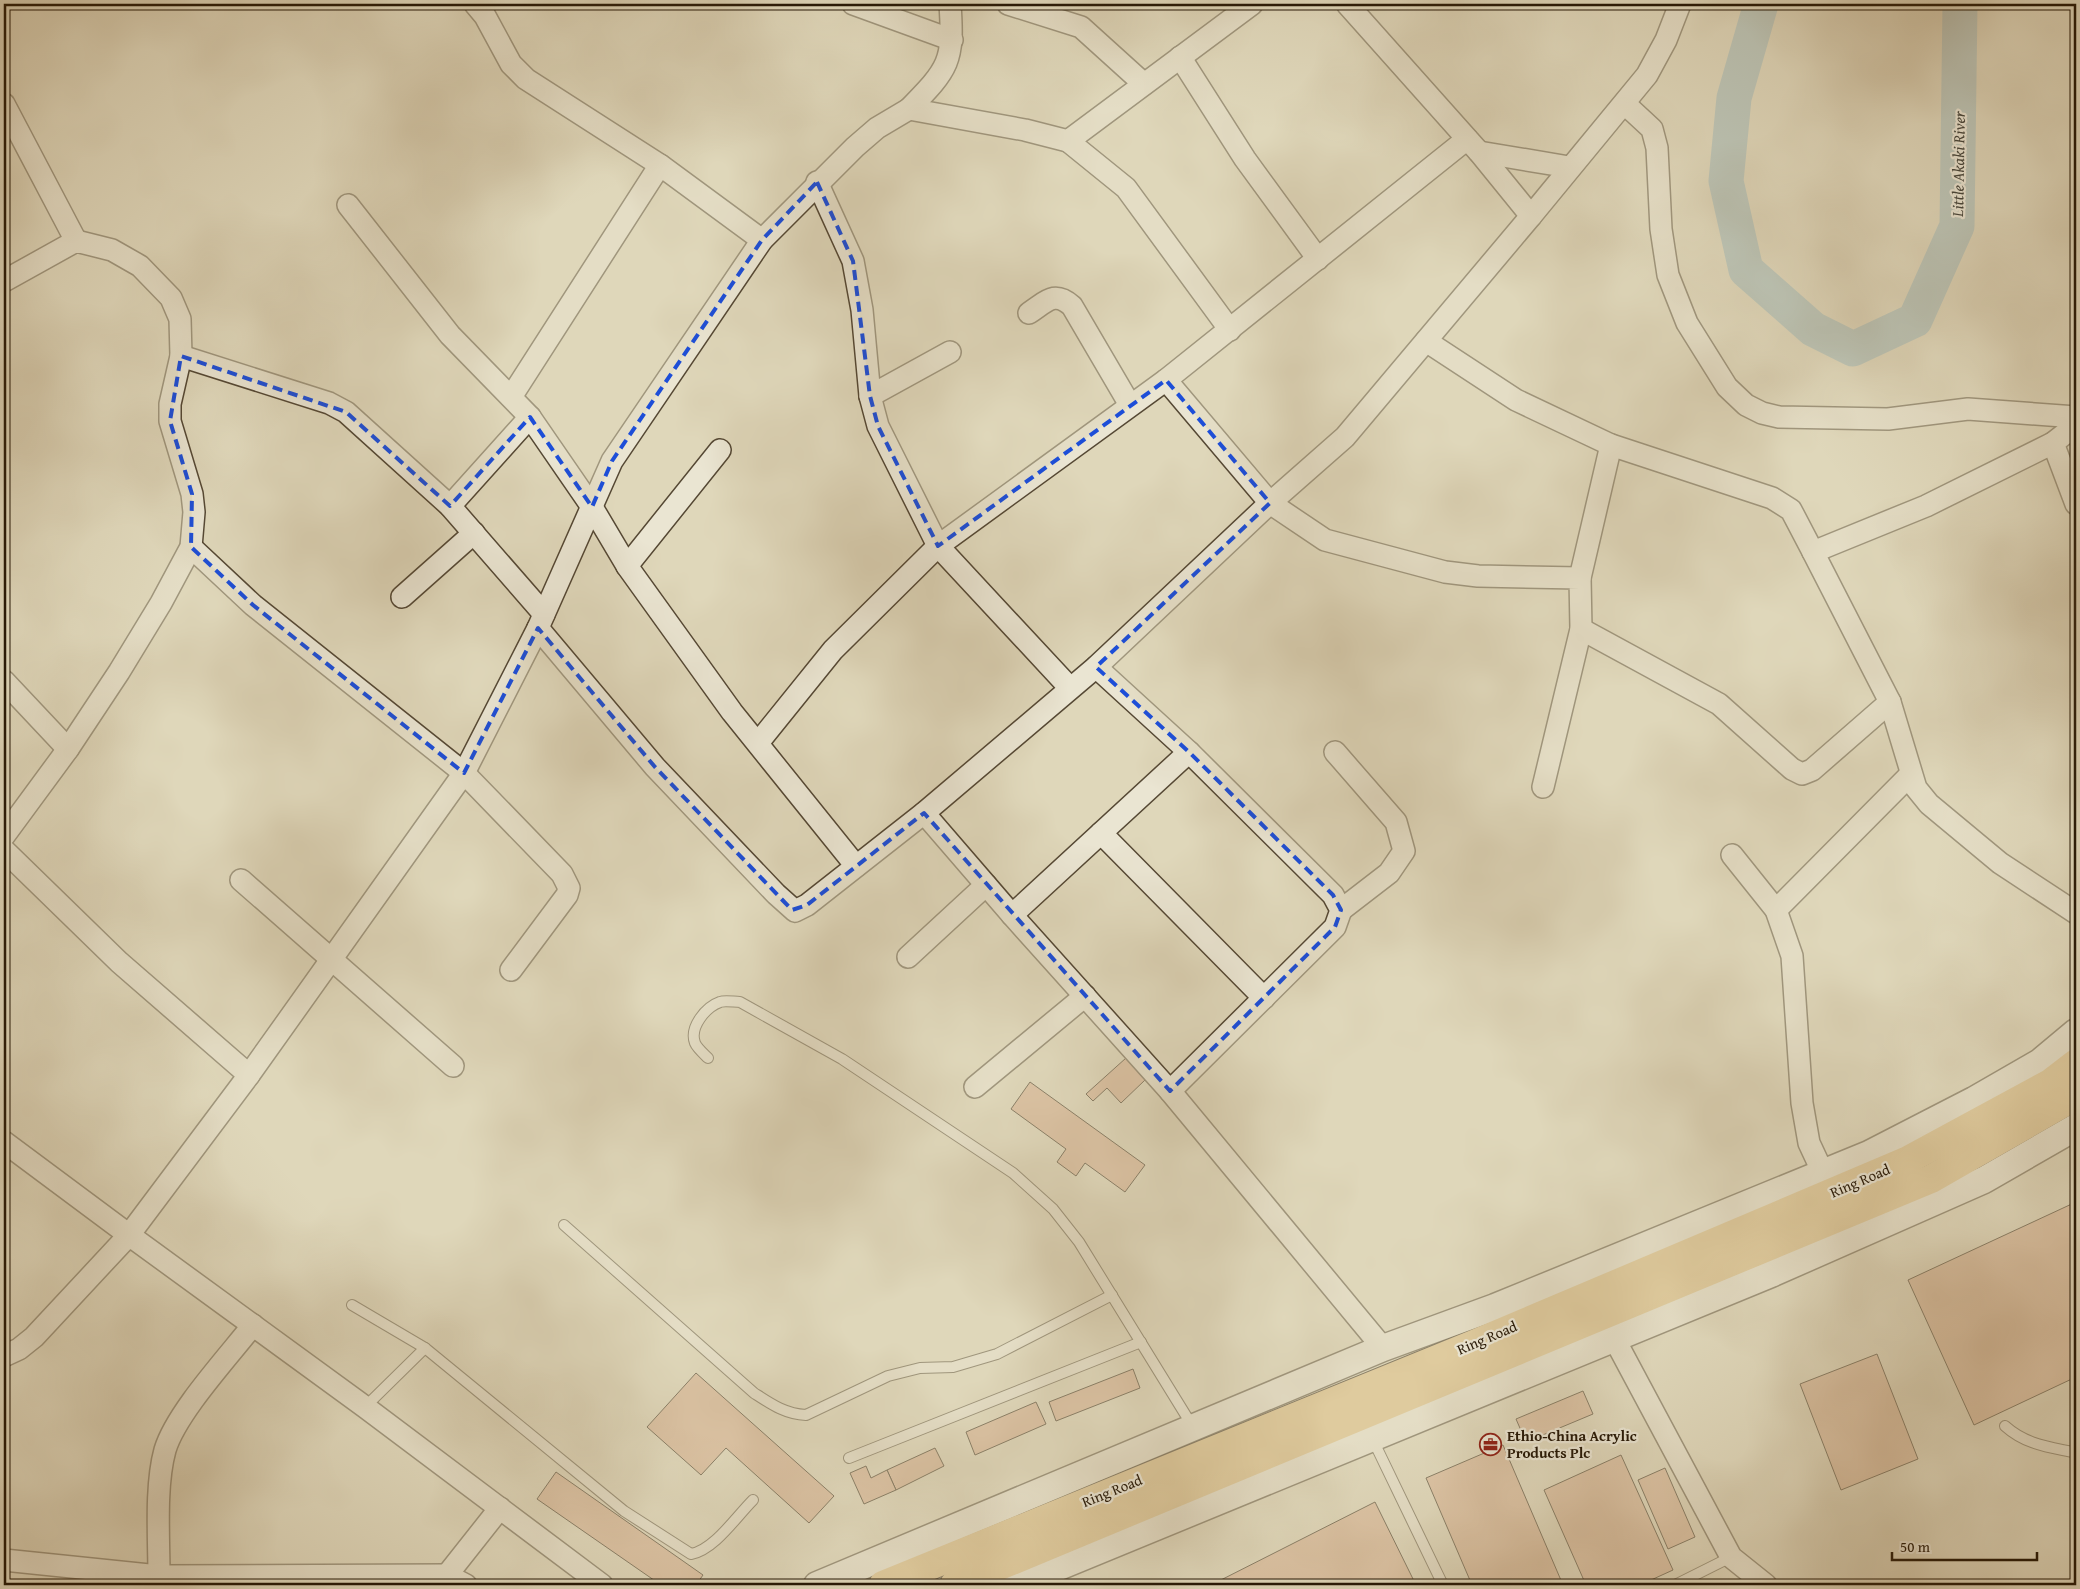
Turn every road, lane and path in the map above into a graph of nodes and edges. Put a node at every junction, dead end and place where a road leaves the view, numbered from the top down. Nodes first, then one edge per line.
1 (475, 4) edge
2 (853, 4) edge
3 (950, 4) edge
4 (1008, 4) edge
5 (1252, 4) edge
6 (1347, 4) edge
7 (1680, 4) edge
8 (952, 40) junction
9 (1180, 57) junction
10 (1144, 84) junction
11 (4, 104) edge
12 (1625, 104) junction
13 (909, 110) junction
14 (1068, 141) junction
15 (1473, 146) junction
16 (660, 165) junction
17 (1569, 167) junction
18 (817, 182) junction
19 (348, 205) dead end
20 (1531, 216) junction
21 (762, 240) junction
22 (76, 241) junction
23 (1318, 259) junction
24 (4, 281) edge
25 (1029, 313) dead end
26 (1230, 330) junction
27 (1426, 341) junction
28 (950, 352) dead end
29 (181, 356) junction
30 (1166, 380) junction
31 (870, 396) junction
32 (511, 397) junction
33 (1130, 405) junction
34 (530, 417) junction
35 (2076, 418) edge
36 (2076, 425) edge
37 (2053, 443) junction
38 (1612, 445) junction
39 (720, 450) dead end
40 (1270, 503) junction
41 (2076, 504) edge
42 (450, 506) junction
43 (592, 507) junction
44 (474, 532) junction
45 (938, 546) junction
46 (191, 547) junction
47 (1813, 552) junction
48 (628, 566) junction
49 (1580, 578) junction
50 (402, 597) dead end
51 (541, 621) junction
52 (1581, 629) junction
53 (1096, 667) junction
54 (4, 681) edge
55 (1070, 688) junction
56 (1890, 702) junction
57 (758, 743) junction
58 (68, 750) junction
59 (1189, 752) junction
60 (1335, 752) dead end
61 (464, 774) junction
62 (1911, 774) junction
63 (1543, 787) dead end
64 (924, 813) junction
65 (1101, 833) junction
66 (4, 836) edge
67 (4, 850) edge
68 (1732, 855) dead end
69 (856, 866) junction
70 (241, 880) dead end
71 (986, 885) junction
72 (1340, 910) junction
73 (1776, 910) junction
74 (2076, 913) edge
75 (1012, 915) junction
76 (908, 957) dead end
77 (333, 960) junction
78 (511, 970) dead end
79 (1085, 996) junction
80 (1264, 998) junction
81 (2076, 1032) edge
82 (708, 1058) dead end
83 (2076, 1063) edge
84 (453, 1066) dead end
85 (249, 1075) junction
86 (975, 1087) dead end
87 (1170, 1091) junction
88 (2076, 1096) edge
89 (2076, 1127) edge
90 (4, 1142) edge
91 (1823, 1173) junction
92 (564, 1225) dead end
93 (129, 1235) junction
94 (1112, 1295) junction
95 (352, 1305) dead end
96 (253, 1325) junction
97 (1615, 1340) junction
98 (1141, 1342) junction
99 (426, 1348) junction
100 (1383, 1348) junction
101 (4, 1356) edge
102 (365, 1407) junction
103 (2005, 1426) dead end
104 (1193, 1428) junction
105 (1372, 1440) junction
106 (2076, 1453) edge
107 (850, 1458) dead end
108 (753, 1500) dead end
109 (500, 1508) junction
110 (1731, 1557) junction
111 (4, 1560) edge
112 (447, 1575) junction
113 (158, 1576) junction
114 (466, 1585) edge
115 (602, 1585) edge
116 (817, 1585) edge
117 (883, 1585) edge
118 (954, 1585) edge
119 (1016, 1585) edge
120 (1443, 1585) edge
121 (1675, 1585) edge
122 (1766, 1585) edge

1 - 16 street
2 - 8 street
3 - 8 street
4 - 10 street
5 - 9 street
6 - 15 street
7 - 12 street
8 - 13 street
9 - 10 street
9 - 23 street
10 - 14 street
11 - 22 street
12 - 17 street
12 - 35 street
13 - 14 street
13 - 18 street
14 - 26 street
15 - 17 street
15 - 20 street
15 - 23 street
16 - 21 street
16 - 32 street
17 - 20 street
18 - 21 street
18 - 31 street
19 - 32 street
20 - 27 street
21 - 43 street
22 - 24 street
22 - 29 street
23 - 26 street
25 - 33 street
26 - 30 street
27 - 38 street
27 - 40 street
28 - 31 street
29 - 42 street
29 - 46 street
30 - 33 street
30 - 40 street
31 - 45 street
32 - 34 street
33 - 45 street
34 - 42 street
34 - 43 street
36 - 37 street
37 - 41 street
37 - 47 street
38 - 47 street
38 - 49 street
39 - 48 street
40 - 49 street
40 - 53 street
42 - 44 street
43 - 48 street
43 - 51 street
44 - 50 street
44 - 51 street
45 - 55 street
45 - 57 street
46 - 58 street
46 - 61 street
47 - 56 street
48 - 57 street
49 - 52 street
51 - 61 street
51 - 69 street
52 - 56 street
52 - 63 street
53 - 55 street
53 - 59 street
54 - 58 street
55 - 64 street
56 - 62 street
57 - 69 street
58 - 66 street
59 - 65 street
59 - 72 street
60 - 72 street
61 - 77 street
61 - 78 street
62 - 73 street
62 - 74 street
64 - 69 street
64 - 71 street
65 - 75 street
65 - 80 street
67 - 85 street
68 - 73 street
70 - 77 street
71 - 75 street
71 - 76 street
72 - 80 street
73 - 91 street
75 - 79 street
77 - 84 street
77 - 85 street
79 - 86 street
79 - 87 street
80 - 87 street
81 - 91 street
82 - 94 lane
83 - 117 highway, Ring Road
85 - 93 street
87 - 100 street
88 - 118 highway, Ring Road
89 - 97 street
90 - 93 street
91 - 100 street
92 - 94 lane
93 - 96 street
93 - 101 street
94 - 98 lane
95 - 99 lane
96 - 102 street
96 - 113 street
97 - 105 street
97 - 110 street
98 - 104 lane
98 - 107 lane
99 - 102 lane
99 - 108 lane
100 - 104 street
102 - 109 street
103 - 106 lane
104 - 116 street
105 - 119 street
105 - 120 lane
109 - 112 street
109 - 115 street
110 - 121 lane
110 - 122 street
111 - 113 street
112 - 113 street
112 - 114 street

